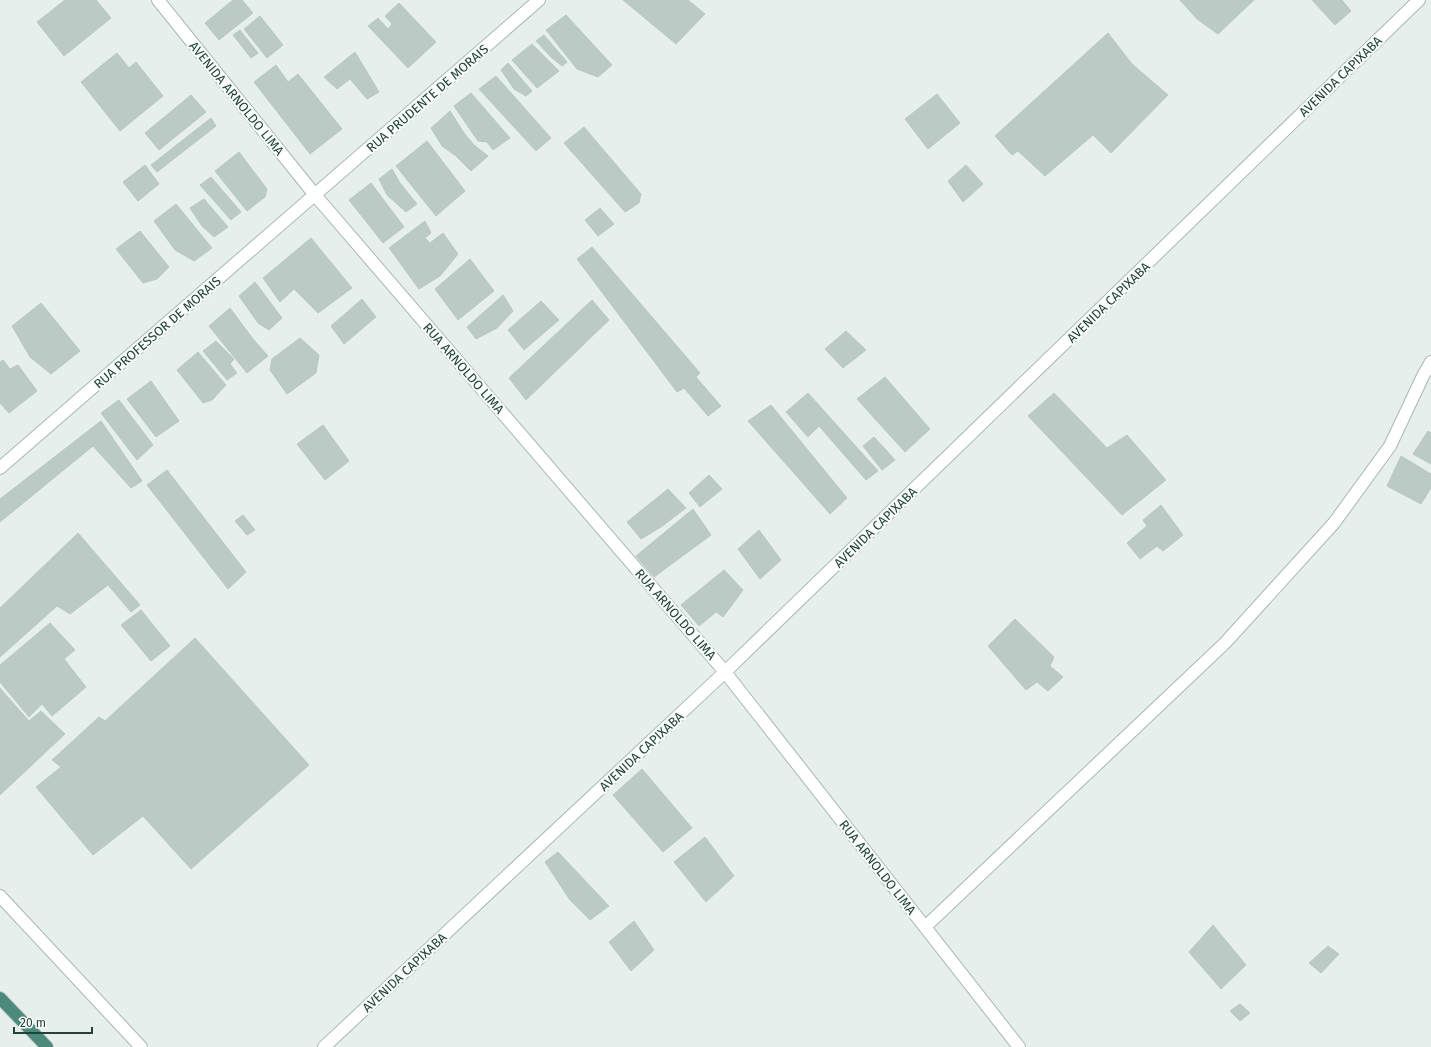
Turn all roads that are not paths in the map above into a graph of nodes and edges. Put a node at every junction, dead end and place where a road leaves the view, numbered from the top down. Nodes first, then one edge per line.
1 (158, 0) edge
2 (539, 0) edge
3 (1419, 0) edge
4 (315, 195) junction
5 (1431, 362) edge
6 (0, 468) edge
7 (725, 672) junction
8 (0, 896) edge
9 (925, 927) junction
10 (0, 998) edge
11 (47, 1047) edge
12 (141, 1047) edge
13 (324, 1047) edge
14 (1019, 1047) edge

1 - 4 street, AVENIDA ARNOLDO LIMA
2 - 4 street, RUA PRUDENTE DE MORAIS
3 - 7 street, AVENIDA CAPIXABA
4 - 6 street, RUA PROFESSOR DE MORAIS
4 - 7 street, RUA ARNOLDO LIMA
5 - 9 street
7 - 9 street, RUA ARNOLDO LIMA
7 - 13 street, AVENIDA CAPIXABA
8 - 12 street
9 - 14 street, RUA ARNOLDO LIMA
10 - 11 highway

